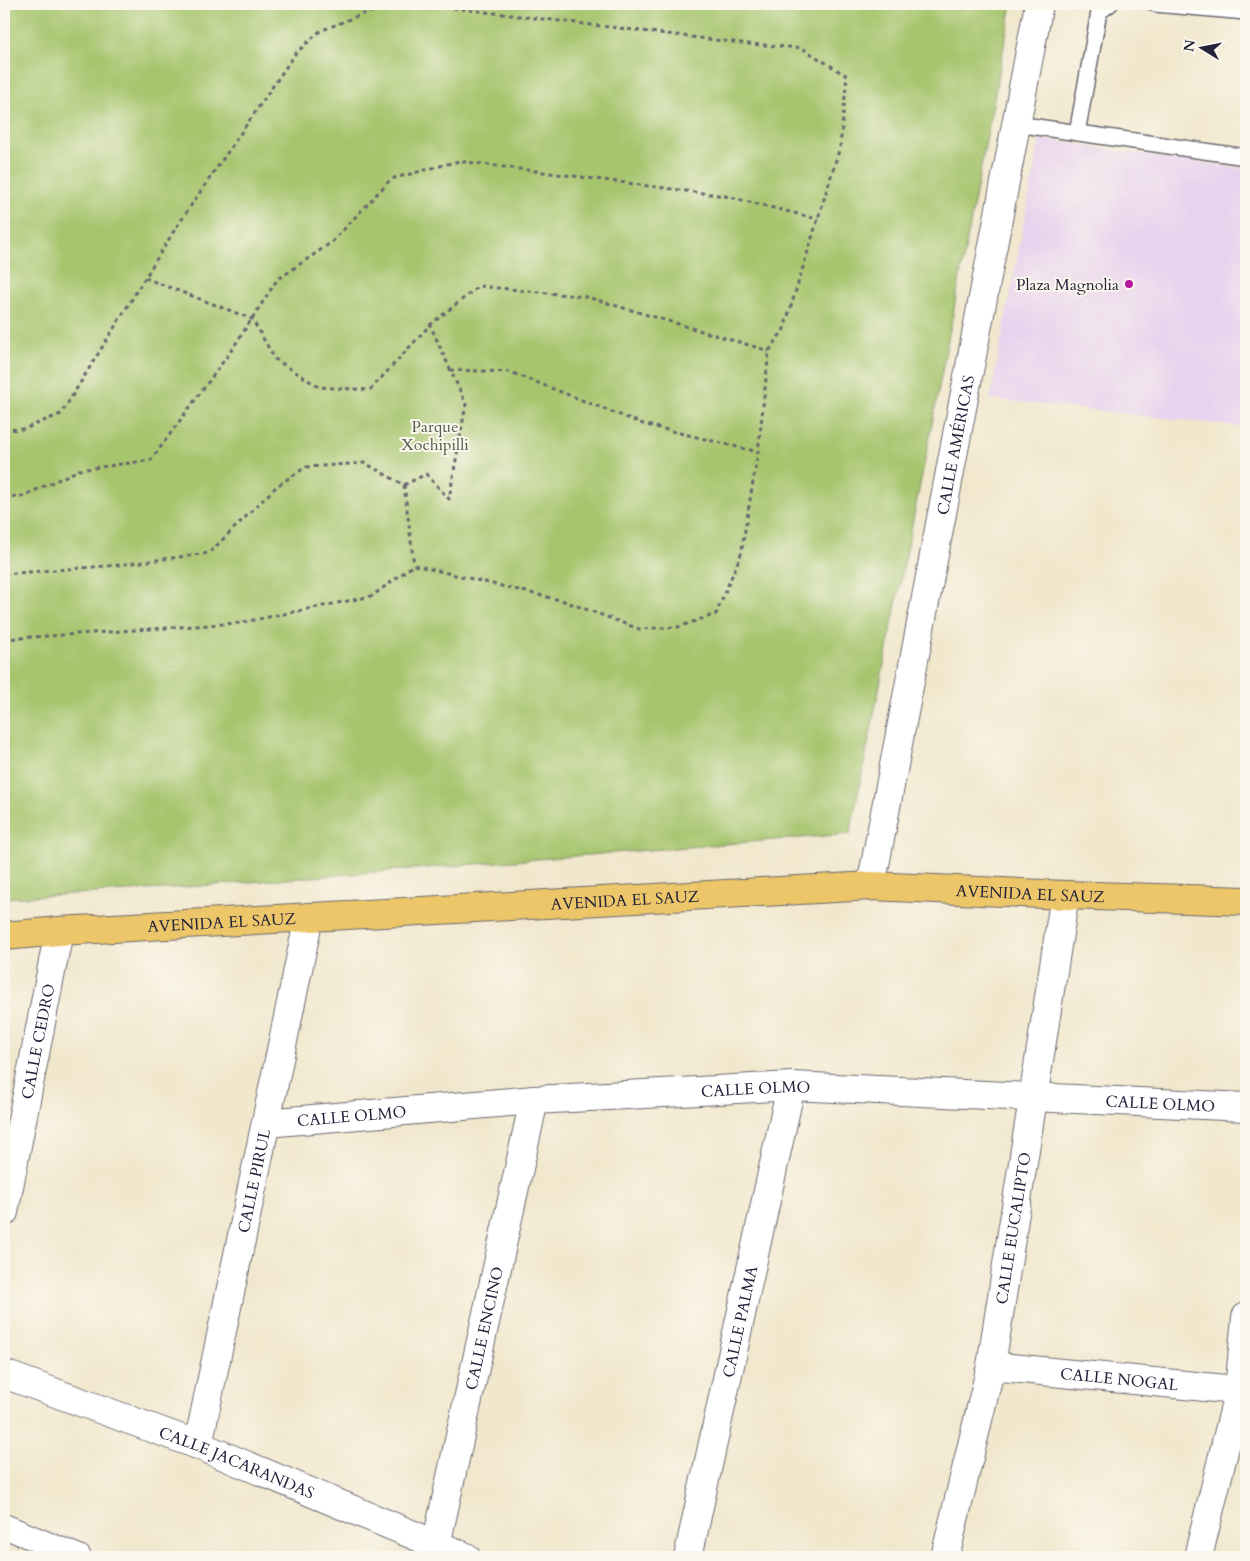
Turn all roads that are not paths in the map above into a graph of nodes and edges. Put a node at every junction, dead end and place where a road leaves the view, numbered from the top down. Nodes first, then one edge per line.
1 (1039, 4) edge
2 (1110, 4) edge
3 (1155, 4) edge
4 (1160, 4) edge
5 (1246, 12) edge
6 (1016, 124) junction
7 (1077, 133) junction
8 (1246, 157) edge
9 (870, 886) junction
10 (1065, 895) junction
11 (1246, 901) edge
12 (309, 917) junction
13 (59, 931) junction
14 (4, 936) edge
15 (791, 1086) junction
16 (1034, 1097) junction
17 (534, 1100) junction
18 (1246, 1107) edge
19 (266, 1123) junction
20 (4, 1212) edge
21 (1246, 1317) edge
22 (991, 1366) junction
23 (4, 1374) edge
24 (1242, 1391) edge
25 (198, 1445) junction
26 (4, 1526) edge
27 (433, 1551) edge
28 (79, 1557) edge
29 (466, 1557) edge
30 (688, 1557) edge
31 (945, 1557) edge
32 (1198, 1557) edge

1 - 6 street, CALLE AMÉRICAS
2 - 7 lane
3 - 4 lane
4 - 5 lane
6 - 7 lane
6 - 9 street, CALLE AMÉRICAS
7 - 8 lane
9 - 10 main road, AVENIDA EL SAUZ
9 - 12 main road, AVENIDA EL SAUZ
10 - 11 main road, AVENIDA EL SAUZ
10 - 16 street, CALLE EUCALIPTO
12 - 13 main road, AVENIDA EL SAUZ
12 - 19 street, CALLE PIRUL
13 - 14 main road, AVENIDA EL SAUZ
13 - 20 street, CALLE CEDRO
15 - 16 street, CALLE OLMO
15 - 17 street, CALLE OLMO
15 - 30 street, CALLE PALMA
16 - 18 street, CALLE OLMO
16 - 22 street, CALLE EUCALIPTO
17 - 19 street, CALLE OLMO
17 - 27 street, CALLE ENCINO
19 - 25 street, CALLE PIRUL
21 - 24 street
22 - 24 street, CALLE NOGAL
22 - 31 street, CALLE EUCALIPTO
23 - 25 street, CALLE JACARANDAS
24 - 32 street
25 - 27 street, CALLE JACARANDAS
26 - 28 street
27 - 29 street, CALLE JACARANDAS

